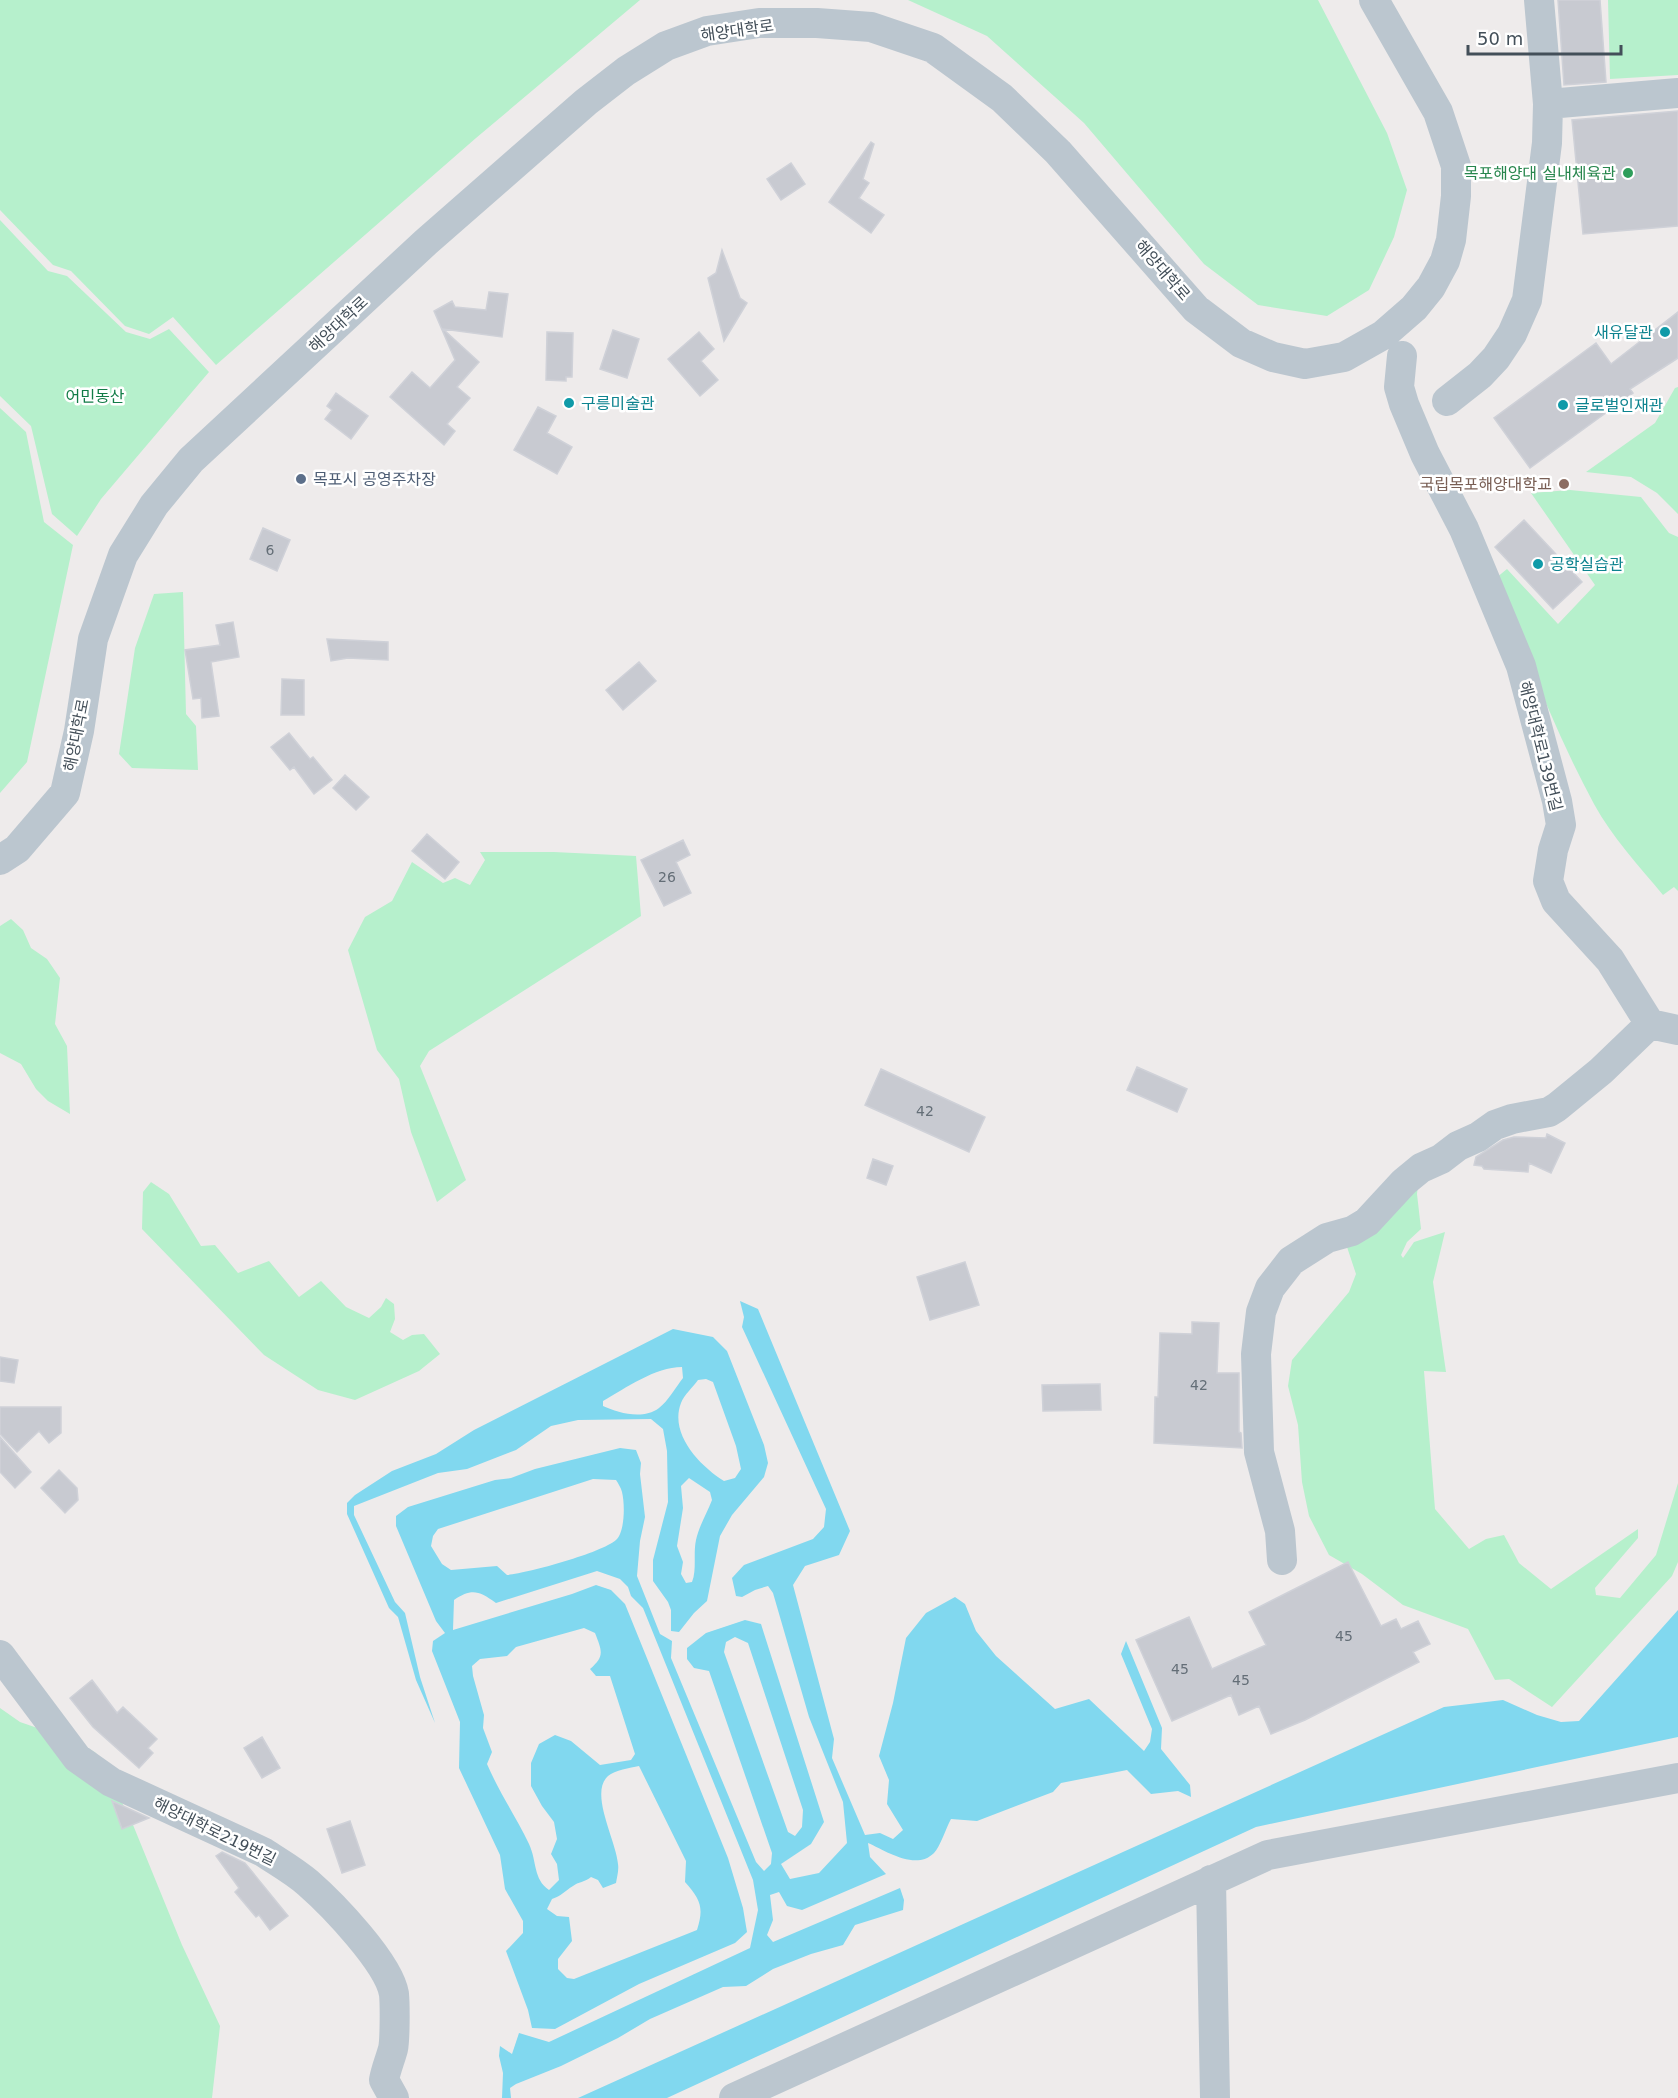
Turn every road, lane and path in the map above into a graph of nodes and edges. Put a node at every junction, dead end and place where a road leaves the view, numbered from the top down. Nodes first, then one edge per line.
1 (1374, 0) edge
2 (1539, 0) edge
3 (1678, 93) edge
4 (1548, 104) junction
5 (1402, 356) dead end
6 (1447, 401) dead end
7 (0, 860) edge
8 (1664, 1027) edge
9 (1282, 1560) dead end
10 (0, 1655) edge
11 (1678, 1778) edge
12 (1211, 1880) junction
13 (394, 2098) edge
14 (734, 2098) edge
15 (1215, 2098) edge

1 - 7 street, 해양대학로
2 - 4 street
3 - 4 street
4 - 6 street
5 - 8 street, 해양대학로139번길
8 - 9 street, 해양대학로139번길
10 - 13 street, 해양대학로219번길
11 - 12 street
12 - 14 street
12 - 15 street

